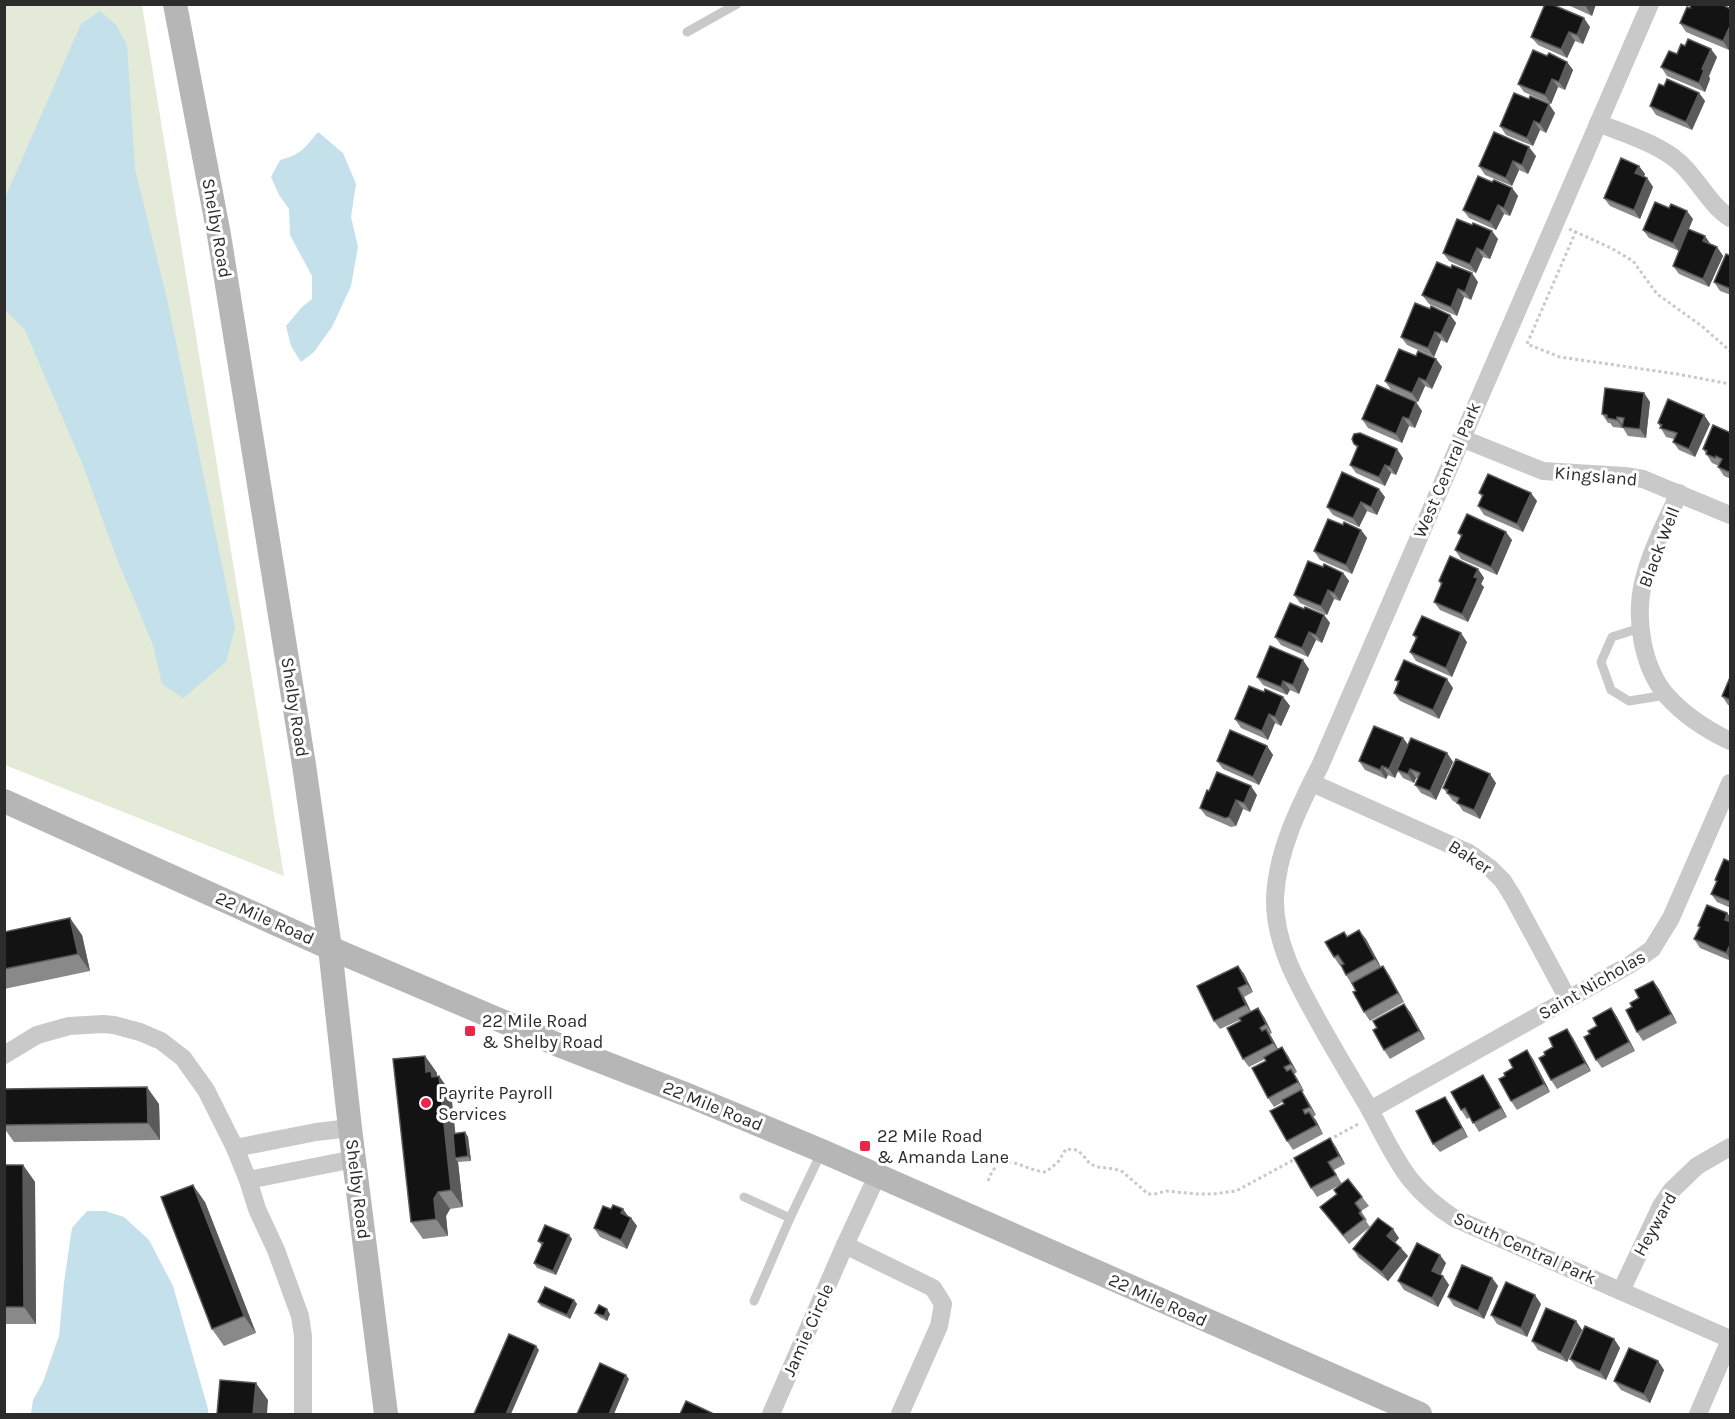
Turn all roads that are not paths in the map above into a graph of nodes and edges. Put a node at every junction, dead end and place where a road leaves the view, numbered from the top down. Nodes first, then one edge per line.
1 (175, 4) edge
2 (736, 4) edge
3 (1650, 4) edge
4 (687, 32) dead end
5 (1598, 123) junction
6 (1731, 218) edge
7 (1461, 438) junction
8 (1679, 493) junction
9 (1731, 515) edge
10 (1640, 628) junction
11 (1666, 695) junction
12 (1731, 741) edge
13 (1312, 783) junction
14 (1731, 783) edge
15 (4, 801) edge
16 (1281, 943) joint
17 (330, 948) junction
18 (1568, 999) junction
19 (4, 1055) edge
20 (1366, 1116) junction
21 (350, 1128) junction
22 (1731, 1147) edge
23 (235, 1148) junction
24 (822, 1151) junction
25 (354, 1159) junction
26 (878, 1176) junction
27 (249, 1180) junction
28 (744, 1197) dead end
29 (790, 1218) junction
30 (845, 1245) junction
31 (1621, 1291) junction
32 (754, 1301) dead end
33 (1731, 1340) edge
34 (303, 1414) edge
35 (386, 1414) edge
36 (771, 1414) edge
37 (900, 1414) edge
38 (1420, 1414) edge
39 (1698, 1414) edge

1 - 17 street, Shelby Road
2 - 4 lane
3 - 5 street, West Central Park
5 - 6 street
5 - 7 street, West Central Park
7 - 8 street, Kingsland
7 - 13 street, West Central Park
8 - 9 street, Kingsland
8 - 10 street, Black Well
10 - 11 street, Black Well
10 - 11 lane
11 - 12 street, Black Well
13 - 16 street, West Central Park
13 - 18 street, Baker
14 - 18 street, Saint Nicholas
15 - 17 street, 22 Mile Road
16 - 20 street, South Central Park
17 - 21 street, Shelby Road
17 - 24 street, 22 Mile Road
18 - 20 street, Saint Nicholas
19 - 23 street
20 - 31 street, South Central Park
21 - 23 street
21 - 25 street, Shelby Road
22 - 31 street, Heyward
23 - 27 street
24 - 26 street, 22 Mile Road
24 - 29 lane
25 - 27 street
25 - 35 street, Shelby Road
26 - 30 street, Jamie Circle
26 - 38 street, 22 Mile Road
27 - 34 street
28 - 29 lane
29 - 32 lane
30 - 36 street, Jamie Circle
30 - 37 street
31 - 33 street, South Central Park
33 - 39 street, South Central Park

